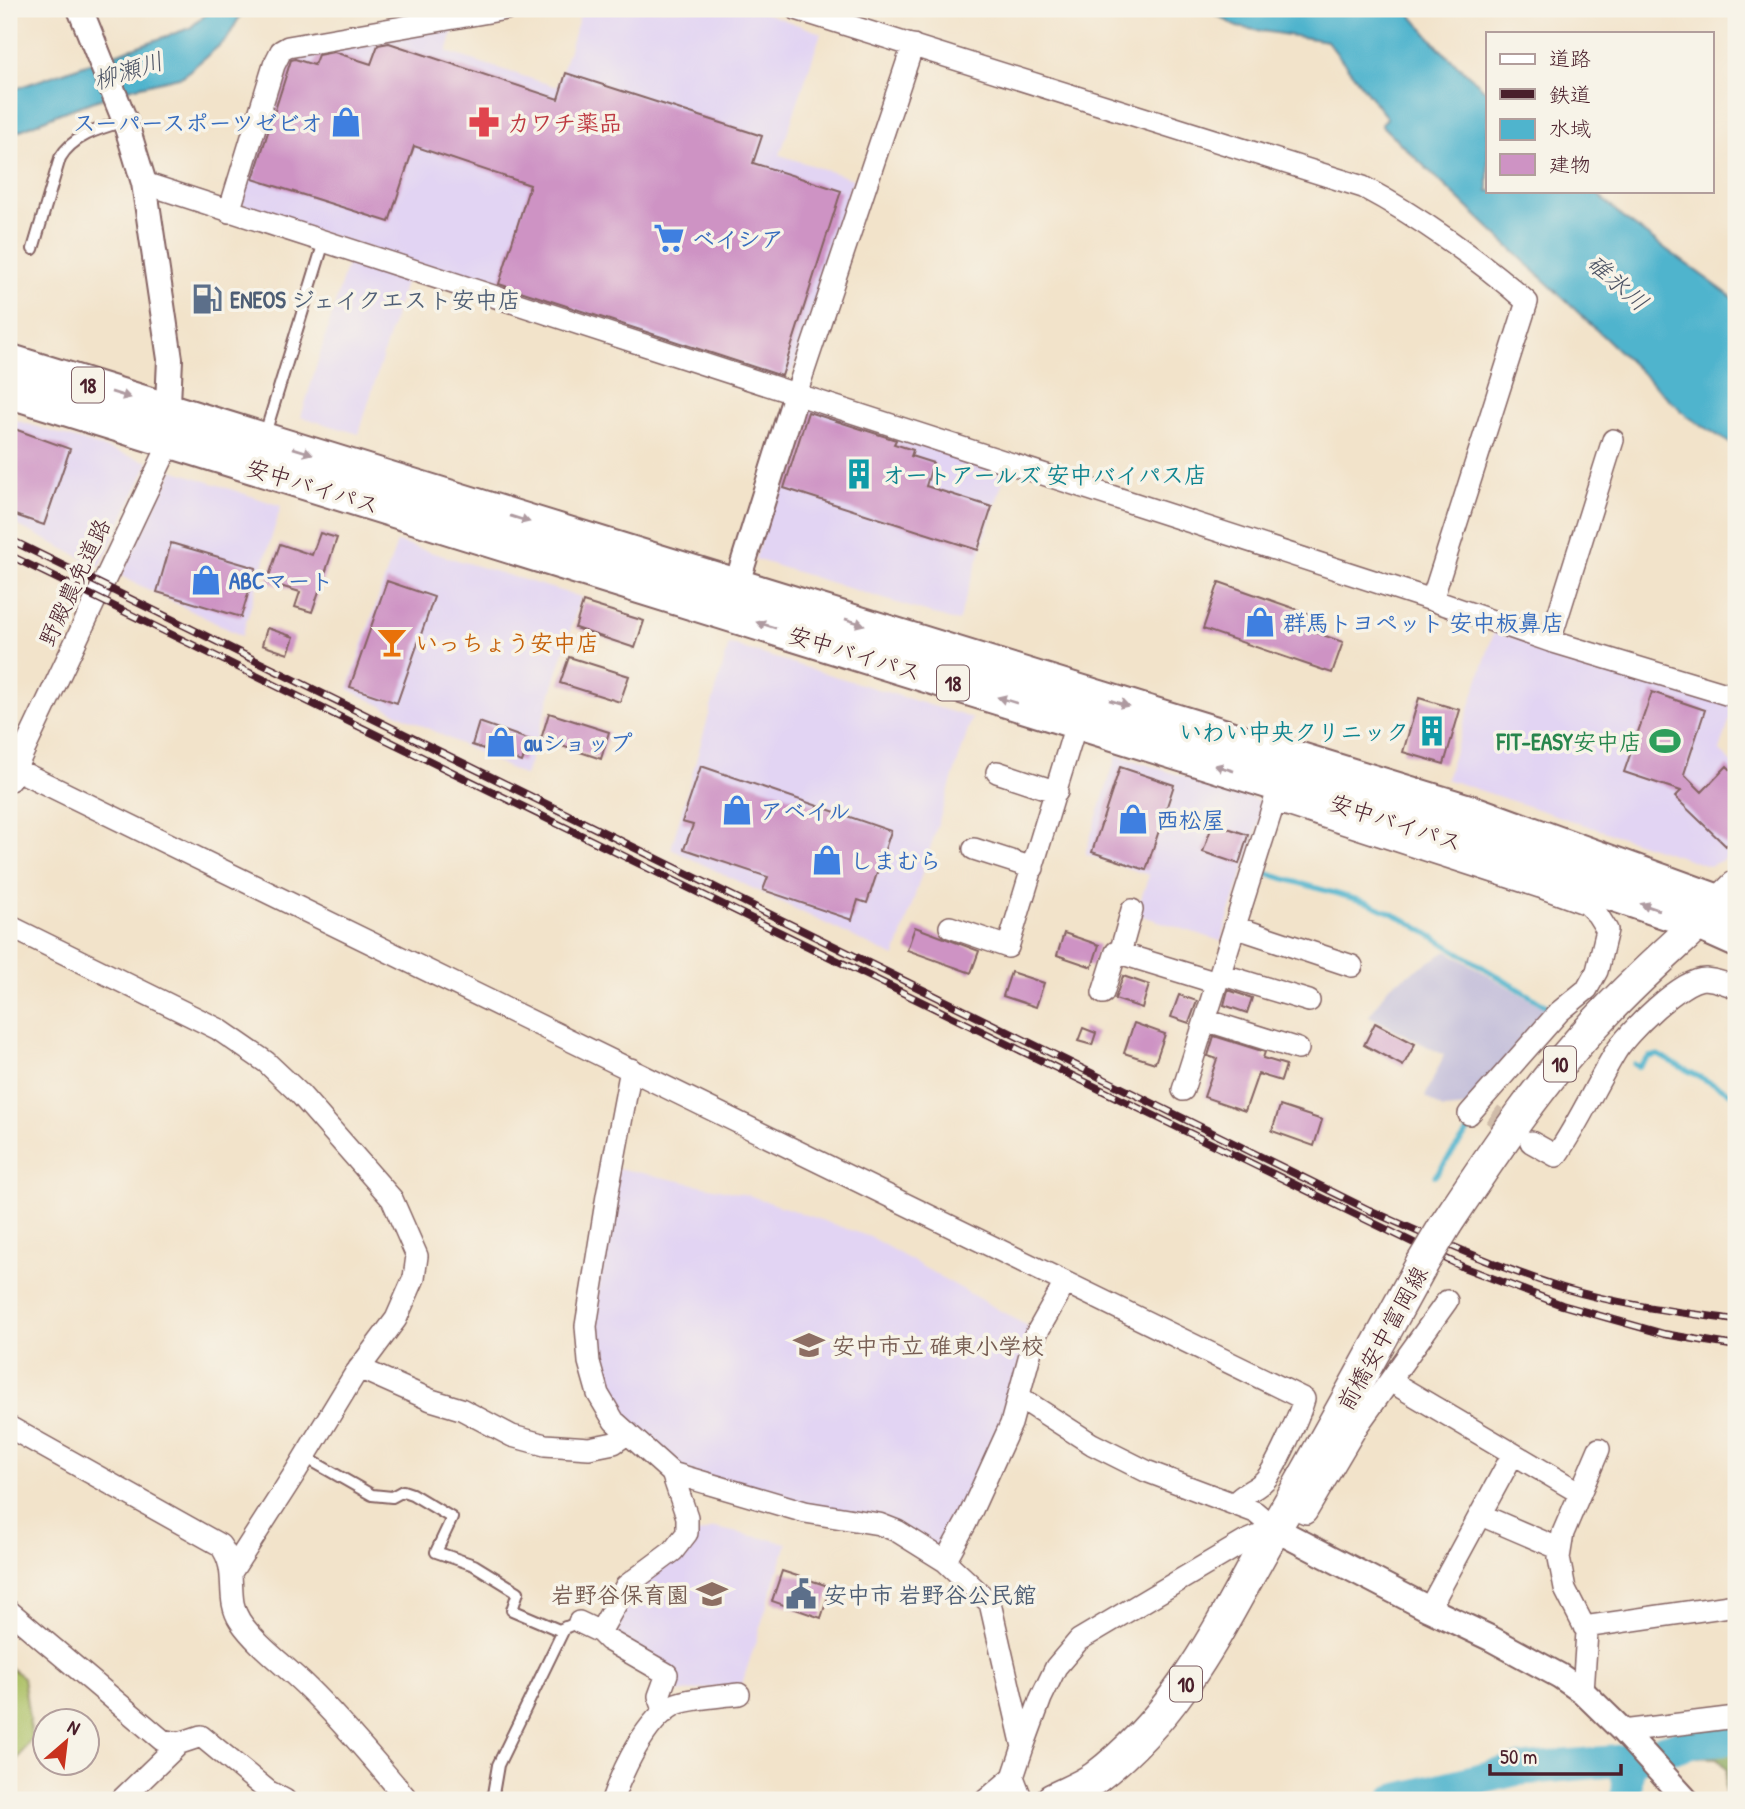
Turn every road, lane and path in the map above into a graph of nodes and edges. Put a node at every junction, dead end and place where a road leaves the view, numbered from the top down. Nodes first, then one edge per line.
1 (80, 9) edge
2 (506, 9) edge
3 (796, 9) edge
4 (913, 45) junction
5 (124, 118) junction
6 (144, 183) junction
7 (229, 212) junction
8 (324, 242) junction
9 (33, 249) dead end
10 (9, 360) edge
11 (9, 391) edge
12 (796, 394) junction
13 (167, 425) junction
14 (264, 439) junction
15 (1613, 440) dead end
16 (732, 599) junction
17 (1432, 600) junction
18 (1550, 641) junction
19 (1736, 698) edge
20 (1081, 707) junction
21 (11, 772) edge
22 (997, 772) dead end
23 (1281, 780) junction
24 (1057, 792) junction
25 (974, 849) dead end
26 (1033, 868) junction
27 (1569, 888) junction
28 (1723, 905) edge
29 (1132, 910) dead end
30 (9, 926) edge
31 (950, 927) dead end
32 (1235, 927) junction
33 (1736, 940) edge
34 (1120, 953) junction
35 (1352, 966) dead end
36 (1218, 979) junction
37 (1736, 988) edge
38 (1103, 993) dead end
39 (1309, 1001) dead end
40 (1606, 1012) junction
41 (1205, 1020) junction
42 (1632, 1032) junction
43 (1298, 1049) dead end
44 (631, 1069) junction
45 (1183, 1090) dead end
46 (1479, 1111) dead end
47 (1531, 1142) tunnel mouth
48 (1065, 1283) junction
49 (1447, 1301) dead end
50 (359, 1368) junction
51 (1390, 1381) junction
52 (1019, 1397) junction
53 (9, 1427) edge
54 (628, 1433) junction
55 (1599, 1449) dead end
56 (1513, 1454) junction
57 (305, 1457) junction
58 (672, 1473) junction
59 (1580, 1493) junction
60 (1234, 1504) junction
61 (1481, 1515) junction
62 (1282, 1518) junction
63 (1560, 1549) junction
64 (945, 1561) junction
65 (232, 1571) junction
66 (1736, 1605) edge
67 (1429, 1609) junction
68 (9, 1611) edge
69 (572, 1625) junction
70 (1584, 1627) junction
71 (600, 1632) junction
72 (1583, 1692) junction
73 (739, 1694) dead end
74 (665, 1712) junction
75 (1736, 1717) edge
76 (1626, 1735) junction
77 (180, 1743) junction
78 (1023, 1747) junction
79 (1013, 1777) junction
80 (121, 1800) edge
81 (285, 1800) edge
82 (408, 1800) edge
83 (492, 1800) edge
84 (612, 1800) edge
85 (986, 1800) edge
86 (1022, 1800) edge
87 (1052, 1800) edge
88 (1686, 1800) edge

1 - 5 street
2 - 7 street
3 - 4 street
4 - 12 street
4 - 17 street
5 - 6 street
5 - 9 lane
6 - 7 street
6 - 13 street
7 - 8 street
8 - 12 street
8 - 14 lane
10 -> 13 highway, 安中バイパス / 18
11 - 13 highway, 安中バイパス / 18
12 - 16 street
12 - 17 street
13 - 14 highway, 安中バイパス / 18
13 - 16 highway, 安中バイパス / 18
13 - 21 street, 野殿農免道路
14 -> 16 highway, 安中バイパス / 18
15 - 18 street
16 - 20 highway, 安中バイパス / 18
17 - 18 street
18 - 19 street
20 - 23 highway, 安中バイパス / 18
20 - 24 street
21 - 44 street
22 - 24 street
23 - 27 highway, 安中バイパス / 18
23 - 28 highway, 安中バイパス / 18
23 - 32 street
24 - 26 street
25 - 26 street
26 - 31 street
28 -> 27 highway, 安中バイパス / 18
27 - 46 street
28 - 33 highway, 安中バイパス / 18
28 - 40 main road, 前橋安中富岡線 / 10
29 - 34 street
30 - 50 street
32 - 35 street
32 - 36 street
34 - 36 street
34 - 38 street
36 - 39 street
36 - 41 street
37 - 42 street
40 - 42 street
40 - 62 main road, 前橋安中富岡線 / 10, bridge
41 - 43 street
41 - 45 street
42 - 47 street
44 - 48 street
44 - 54 street
48 - 52 street
48 - 60 street
49 - 51 street
50 - 54 street
50 - 57 street
51 - 56 street
51 - 62 street
52 - 60 street
52 - 64 street
53 - 65 street
54 - 58 street
55 - 59 street
56 - 59 street
56 - 61 street
57 - 65 street
57 - 69 lane
58 - 64 street
58 - 71 street
59 - 63 street
60 - 62 street
61 - 63 street
61 - 67 street
62 - 67 street
62 - 78 street
62 - 87 main road, 前橋安中富岡線 / 10
63 - 70 street
64 - 78 street
65 - 82 street
66 - 70 street
67 - 72 street
68 - 77 street
69 - 71 street
69 - 83 lane
70 - 72 street
71 - 74 street
72 - 76 street
73 - 74 street
74 - 84 street
75 - 76 street
76 - 88 street
77 - 80 street
77 - 81 street
78 - 79 street
79 - 85 street
79 - 86 street

